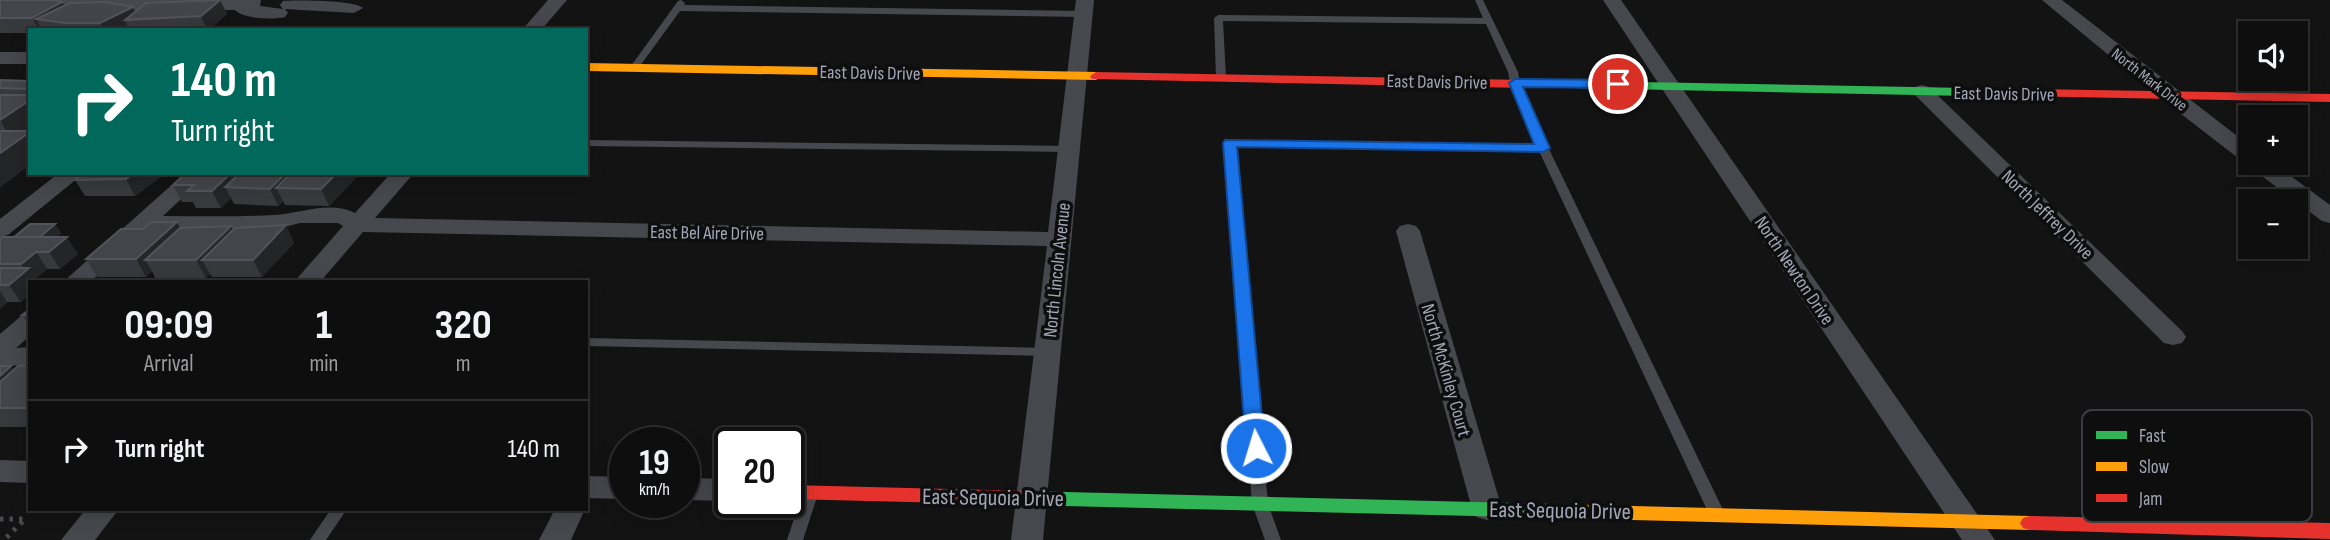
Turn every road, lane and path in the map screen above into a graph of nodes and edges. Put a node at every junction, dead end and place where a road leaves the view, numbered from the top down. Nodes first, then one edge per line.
1 (65, 0) edge
2 (558, 0) edge
3 (1479, 0) edge
4 (1612, 0) edge
5 (2051, 0) edge
6 (255, 3) edge
7 (681, 4) edge
8 (288, 6) edge
9 (1084, 7) edge
10 (354, 8) dead end
11 (1489, 21) junction
12 (260, 28) edge
13 (533, 28) edge
14 (0, 58) edge
15 (28, 58) edge
16 (588, 67) edge
17 (634, 68) junction
18 (1077, 75) junction
19 (1221, 78) junction
20 (1515, 83) junction
21 (1670, 85) junction
22 (1922, 91) junction
23 (2170, 96) junction
24 (2330, 98) edge
25 (588, 143) edge
26 (2238, 147) edge
27 (1543, 148) junction
28 (1069, 149) junction
29 (70, 175) edge
30 (196, 175) edge
31 (401, 175) edge
32 (2275, 175) edge
33 (2330, 216) edge
34 (141, 222) junction
35 (355, 223) junction
36 (0, 230) edge
37 (1408, 231) dead end
38 (1058, 239) junction
39 (77, 280) edge
40 (308, 280) edge
41 (28, 323) edge
42 (2174, 337) dead end
43 (588, 342) edge
44 (0, 348) edge
45 (1048, 352) junction
46 (28, 356) edge
47 (0, 357) edge
48 (0, 471) edge
49 (28, 472) edge
50 (588, 487) edge
51 (609, 488) edge
52 (805, 492) edge
53 (810, 492) junction
54 (1031, 498) junction
55 (1260, 504) junction
56 (1487, 509) junction
57 (102, 511) edge
58 (338, 511) edge
59 (569, 511) edge
60 (1718, 514) junction
61 (0, 519) edge
62 (1972, 530) edge
63 (2330, 531) edge
64 (5, 540) edge
65 (76, 540) edge
66 (318, 540) edge
67 (555, 540) edge
68 (795, 540) edge
69 (1027, 540) edge
70 (1273, 540) edge

1 - 6 street
2 - 13 street
3 - 11 lane
4 - 21 street, North Newton Drive
5 - 23 street, North Mark Drive
6 - 8 street
7 - 9 lane
7 - 17 lane
8 - 10 street
8 - 12 street
9 - 18 street, North Lincoln Avenue
11 - 19 lane
11 - 20 lane
14 - 15 street
16 - 17 street, East Davis Drive
17 - 18 street, East Davis Drive
18 - 19 street, East Davis Drive
18 - 28 street, North Lincoln Avenue
19 - 20 street, East Davis Drive
20 - 21 street, East Davis Drive
20 - 27 lane
21 - 22 street, East Davis Drive
21 - 62 street, North Newton Drive
22 - 23 street, East Davis Drive
22 - 42 street, North Jeffrey Drive
23 - 24 street, East Davis Drive
23 - 26 street, North Mark Drive
25 - 28 lane
27 - 55 lane
27 - 60 lane
28 - 38 street, North Lincoln Avenue
29 - 36 street
30 - 34 street
31 - 35 street
32 - 33 street
34 - 35 street, East Bel Aire Drive
34 - 39 street
35 - 38 street, East Bel Aire Drive
35 - 40 street
37 - 56 street, North McKinley Court
38 - 45 street, North Lincoln Avenue
41 - 44 street
43 - 45 lane
45 - 54 street, North Lincoln Avenue
46 - 47 street
48 - 49 street
50 - 51 street
52 - 53 street, East Sequoia Drive
53 - 54 street, East Sequoia Drive
53 - 68 lane
54 - 55 street, East Sequoia Drive
54 - 69 street, North Lincoln Avenue
55 - 56 street, East Sequoia Drive
55 - 70 lane
56 - 60 street, East Sequoia Drive
57 - 65 street
58 - 66 lane
59 - 67 street
60 - 62 street, East Sequoia Drive
61 - 64 path
62 - 63 street, East Sequoia Drive

